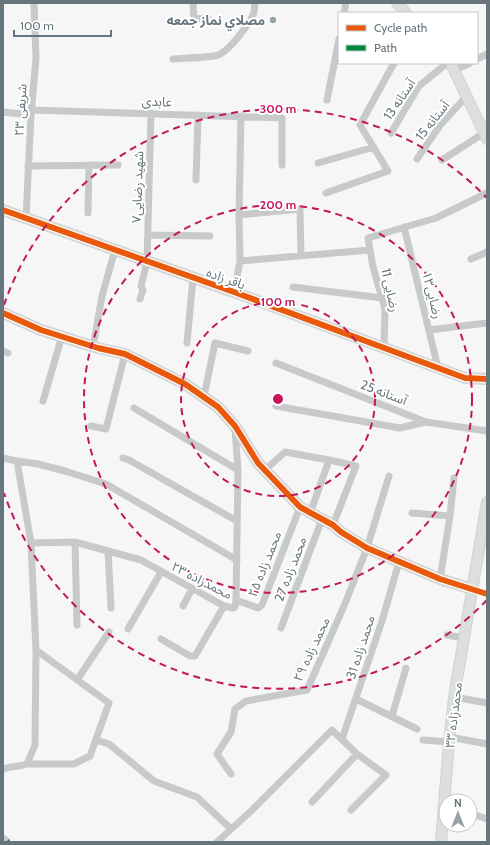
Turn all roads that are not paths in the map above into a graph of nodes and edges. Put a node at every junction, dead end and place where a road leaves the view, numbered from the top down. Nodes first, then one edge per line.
1 (34, 3) edge
2 (193, 3) edge
3 (255, 3) edge
4 (397, 3) edge
5 (406, 3) edge
6 (405, 12) edge
7 (413, 12) edge
8 (208, 18) dead end
9 (338, 44) edge
10 (487, 54) edge
11 (478, 58) edge
12 (173, 59) dead end
13 (393, 64) edge
14 (460, 64) edge
15 (450, 65) edge
16 (467, 96) junction
17 (327, 100) dead end
18 (3, 112) edge
19 (31, 112) junction
20 (151, 113) junction
21 (198, 115) junction
22 (242, 116) junction
23 (391, 133) dead end
24 (486, 136) edge
25 (374, 147) junction
26 (417, 159) dead end
27 (442, 160) dead end
28 (318, 163) dead end
29 (89, 165) junction
30 (118, 165) dead end
31 (282, 165) dead end
32 (28, 166) junction
33 (196, 180) dead end
34 (326, 193) dead end
35 (487, 194) edge
36 (3, 210) edge
37 (88, 213) dead end
38 (239, 215) junction
39 (26, 218) junction
40 (404, 228) junction
41 (148, 235) junction
42 (210, 236) dead end
43 (115, 250) junction
44 (370, 250) junction
45 (487, 252) edge
46 (301, 255) junction
47 (471, 259) dead end
48 (240, 261) junction
49 (147, 262) junction
50 (192, 278) junction
51 (293, 287) dead end
52 (234, 292) junction
53 (382, 298) junction
54 (140, 299) dead end
55 (3, 313) edge
56 (487, 323) edge
57 (429, 330) junction
58 (62, 336) junction
59 (187, 343) dead end
60 (93, 347) junction
61 (384, 348) junction
62 (248, 351) dead end
63 (125, 354) junction
64 (276, 363) dead end
65 (438, 368) junction
66 (487, 379) edge
67 (204, 396) junction
68 (43, 401) dead end
69 (276, 406) dead end
70 (134, 408) dead end
71 (426, 422) junction
72 (91, 426) dead end
73 (235, 426) junction
74 (487, 431) edge
75 (3, 458) edge
76 (124, 458) dead end
77 (329, 460) junction
78 (17, 461) junction
79 (238, 470) junction
80 (265, 470) junction
81 (389, 476) dead end
82 (454, 478) dead end
83 (487, 502) edge
84 (300, 507) junction
85 (311, 511) junction
86 (412, 513) dead end
87 (450, 516) junction
88 (486, 517) edge
89 (322, 519) junction
90 (237, 521) junction
91 (333, 525) junction
92 (75, 542) junction
93 (31, 543) junction
94 (367, 548) junction
95 (108, 551) junction
96 (483, 555) edge
97 (237, 560) junction
98 (400, 562) junction
99 (161, 572) junction
100 (440, 579) junction
101 (192, 589) junction
102 (472, 590) junction
103 (487, 594) edge
104 (236, 600) junction
105 (183, 606) dead end
106 (224, 606) junction
107 (111, 608) dead end
108 (78, 625) dead end
109 (281, 628) dead end
110 (128, 629) dead end
111 (109, 632) dead end
112 (447, 635) dead end
113 (464, 638) junction
114 (162, 639) dead end
115 (36, 650) junction
116 (406, 668) dead end
117 (77, 680) junction
118 (454, 697) junction
119 (356, 699) junction
120 (487, 703) edge
121 (392, 716) junction
122 (417, 729) dead end
123 (342, 739) junction
124 (449, 739) junction
125 (96, 740) junction
126 (423, 740) dead end
127 (487, 744) edge
128 (357, 754) junction
129 (27, 764) junction
130 (3, 769) edge
131 (231, 774) dead end
132 (446, 793) edge
133 (312, 802) dead end
134 (351, 810) dead end
135 (231, 829) junction
136 (217, 842) edge

1 - 19 street, شریفی ۲۳
2 - 8 street
3 - 12 street
4 - 6 street
5 - 7 street
9 - 17 street
10 - 11 street
13 - 25 street
14 - 15 street, آستانه 13
15 - 16 street
15 - 23 street, آستانه 13
16 - 24 street
16 - 26 street, آستانه 15
18 - 19 street, عابدی
19 - 20 street, عابدی
19 - 32 street, شریفی ۲۳
20 - 21 street, عابدی
20 - 41 street, شهید رضایی۷
21 - 22 street, عابدی
21 - 33 street
22 - 31 street, عابدی
22 - 38 street
24 - 27 street
25 - 28 street
25 - 34 street
29 - 30 street
29 - 32 street
29 - 37 street
32 - 39 street, شریفی ۲۳
35 - 40 street
36 - 39 street, باقر زاده
38 - 46 street
38 - 48 street
39 - 43 street, باقر زاده
40 - 44 street, رضایی 11
40 - 57 street, رضایی۱۳
41 - 42 street
41 - 49 street, شهید رضایی۷
43 - 49 street, باقر زاده
43 - 60 street
44 - 46 street
44 - 53 street, رضایی 11
45 - 47 street
46 - 48 street
48 - 52 street
49 - 50 street, باقر زاده
49 - 54 street, شهید رضایی۷
50 - 52 street, باقر زاده
50 - 59 street
51 - 53 street
52 - 61 street, باقر زاده
53 - 61 street, رضایی 11
55 - 58 street
56 - 57 street
57 - 65 street, رضایی۱۳
58 - 60 street
58 - 68 street
60 - 63 street
61 - 65 street, باقر زاده
62 - 67 street
63 - 67 street
63 - 72 street
64 - 71 street, آستانه 25
65 - 66 street, باقر زاده
67 - 73 street
69 - 71 street
70 - 79 street
71 - 74 street, آستانه 25
73 - 79 street, محمدزاده ۲۳
73 - 80 street
75 - 78 street
76 - 90 street
77 - 80 street
77 - 85 street
77 - 91 street
78 - 93 street
78 - 97 street
79 - 90 street, محمدزاده ۲۳
80 - 84 street
81 - 94 street
82 - 87 street
83 - 88 street, محمدزاده ۳۳
84 - 85 street
84 - 104 street, محمد زاده ۲۵
85 - 89 street
86 - 87 street
87 - 100 street
88 - 96 street, محمدزاده ۳۳
89 - 91 street
89 - 109 street, محمد زاده 27
90 - 97 street, محمدزاده ۲۳
91 - 94 street
92 - 93 street, محمدزاده ۲۳
92 - 95 street, محمدزاده ۲۳
92 - 108 street
93 - 115 street
94 - 98 street
94 - 131 street, محمد زاده ۲۹
95 - 99 street, محمدزاده ۲۳
95 - 107 street
96 - 102 street, محمدزاده ۳۳
97 - 104 street, محمدزاده ۲۳
98 - 100 street
98 - 119 street, محمد زاده 31
99 - 101 street, محمدزاده ۲۳
99 - 110 street
100 - 102 street
101 - 105 street
101 - 106 street, محمدزاده ۲۳
102 - 103 street
102 - 113 street, محمدزاده ۳۳
104 - 106 street, محمدزاده ۲۳
106 - 114 street
111 - 117 street
112 - 113 street
113 - 118 street, محمدزاده ۳۳
115 - 117 street
115 - 129 street
116 - 121 street
117 - 125 street
118 - 120 street
118 - 124 street, محمدزاده ۳۳
119 - 121 street
119 - 123 street, محمد زاده 31
121 - 122 street
123 - 128 street
123 - 135 street
124 - 126 street
124 - 127 street
124 - 132 street, محمدزاده ۳۳
125 - 129 street
125 - 135 street
128 - 133 street
128 - 134 street
129 - 130 street
135 - 136 street

